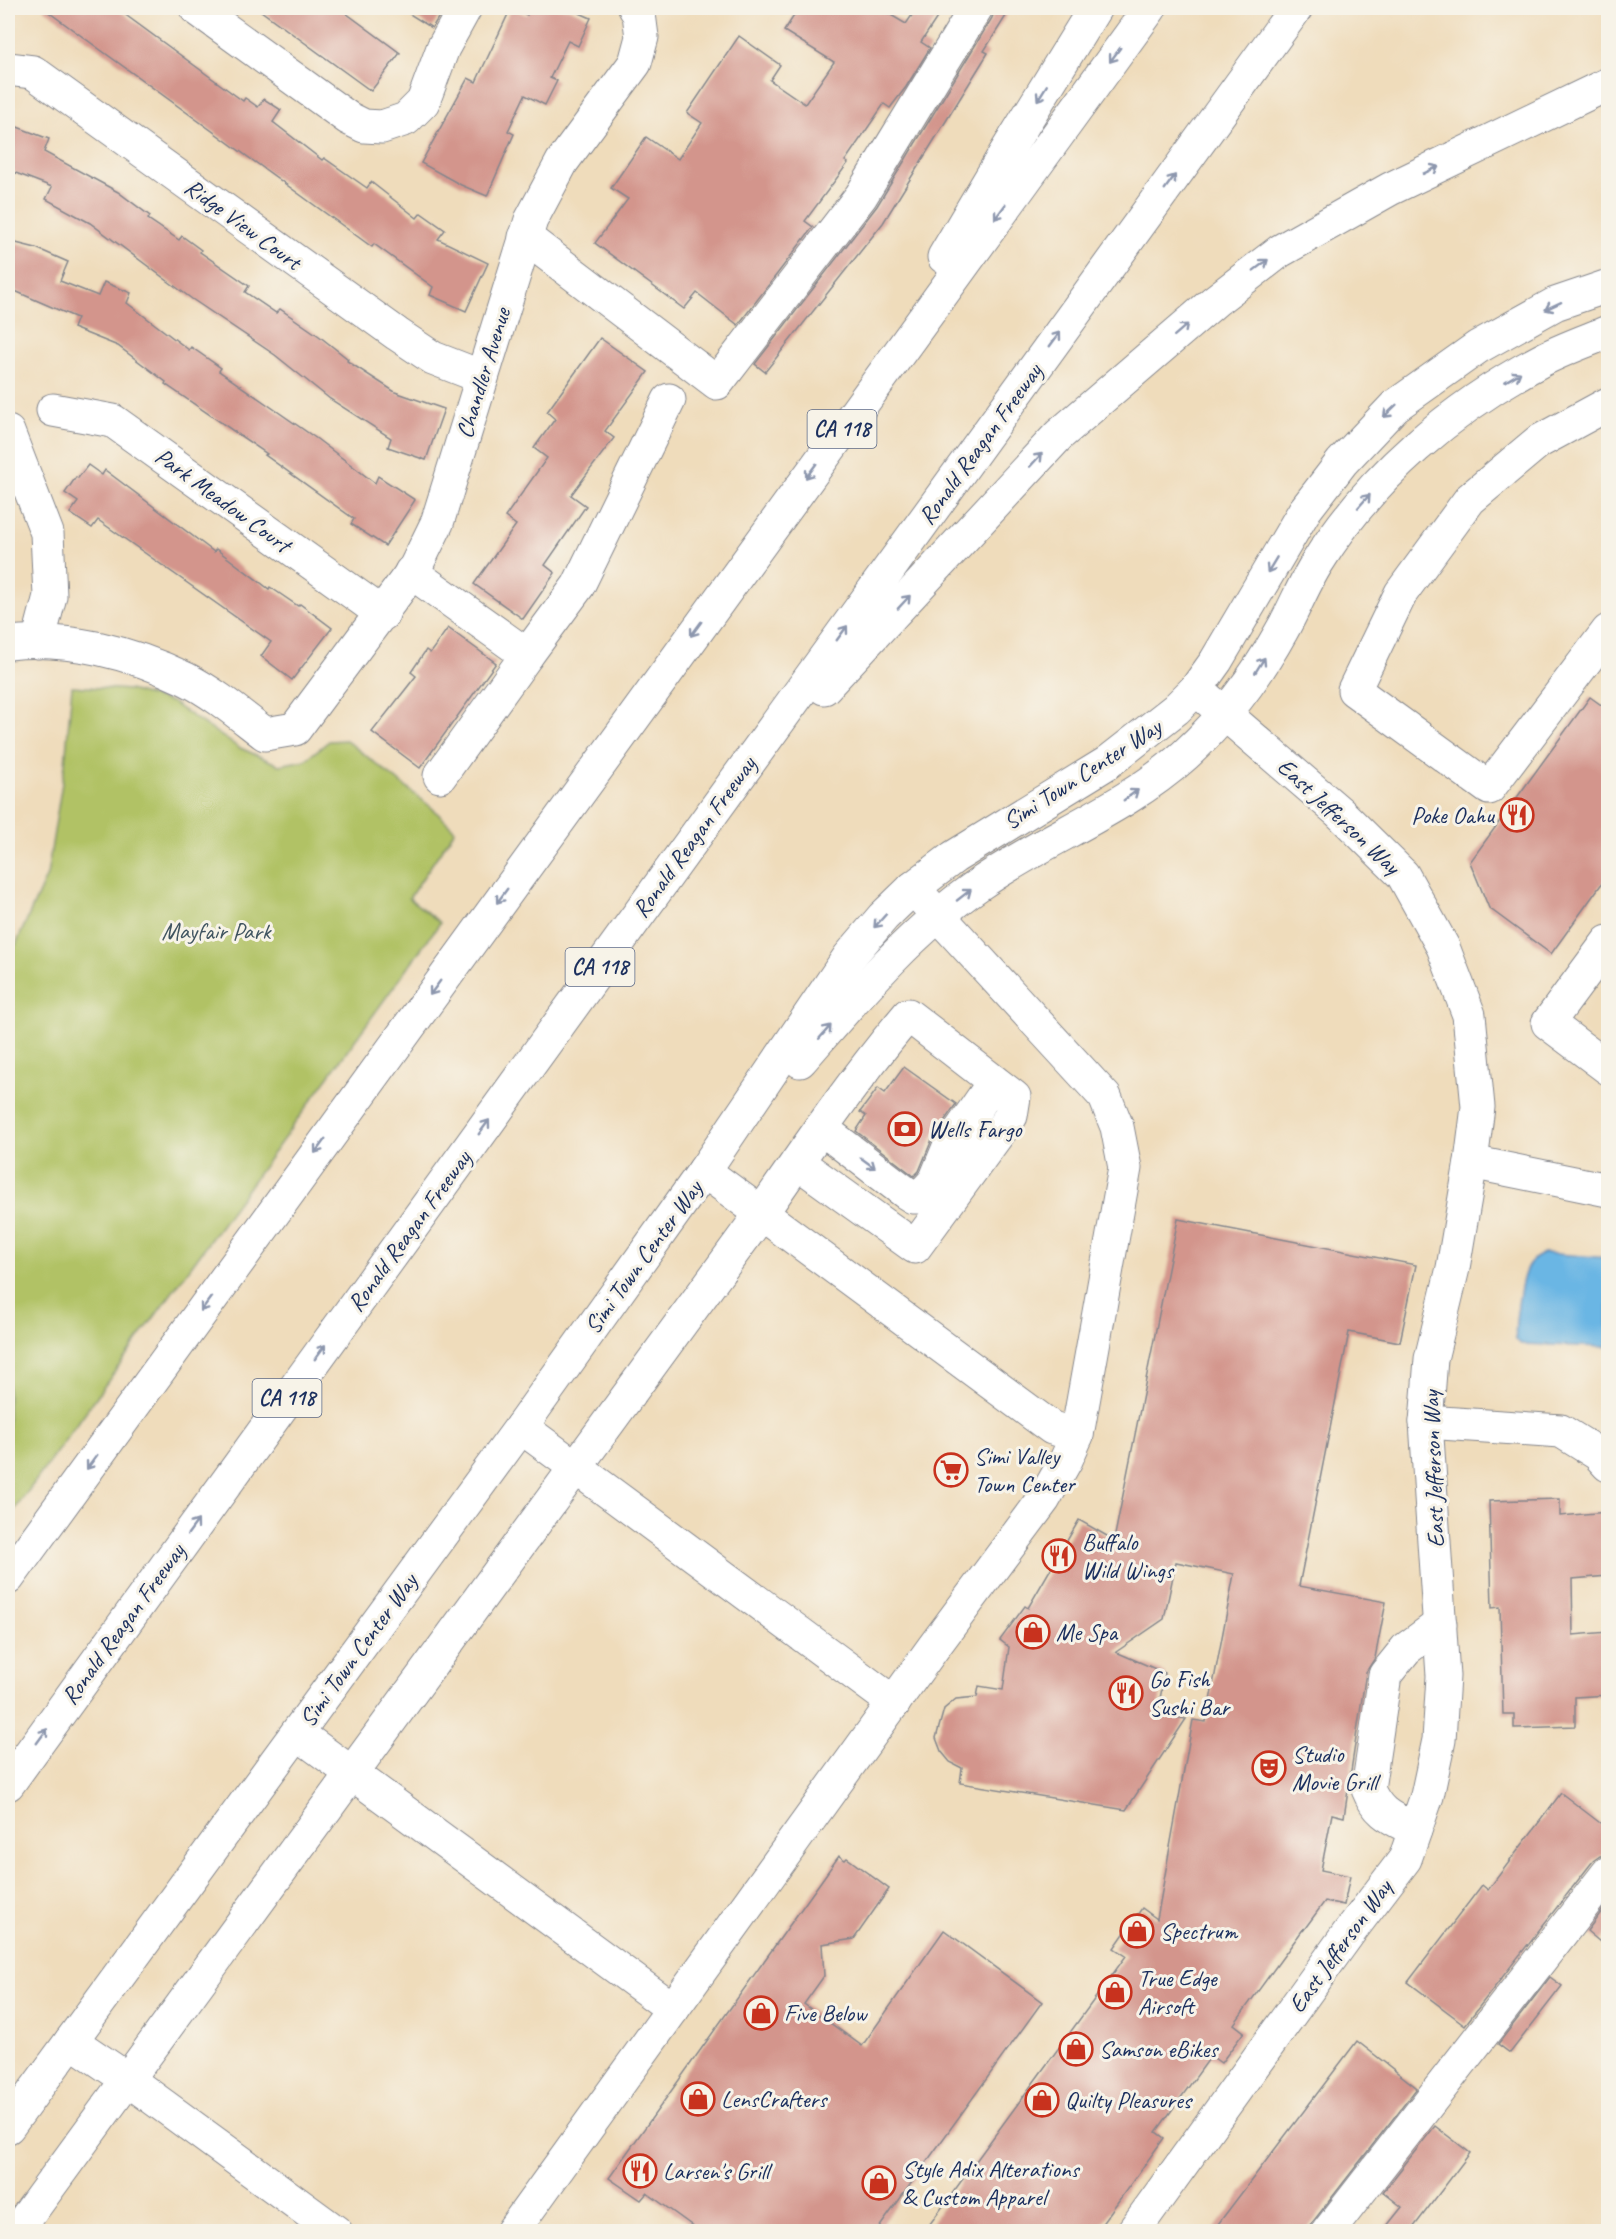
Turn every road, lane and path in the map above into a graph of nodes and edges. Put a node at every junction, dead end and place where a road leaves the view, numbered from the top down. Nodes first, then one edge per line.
1 (196, 8) edge
2 (465, 8) edge
3 (976, 8) edge
4 (1095, 8) edge
5 (1150, 8) edge
6 (1296, 8) edge
7 (644, 10) edge
8 (8, 69) edge
9 (1608, 84) edge
10 (525, 237) junction
11 (1608, 286) edge
12 (1608, 332) edge
13 (482, 377) junction
14 (669, 400) dead end
15 (1608, 404) edge
16 (53, 410) dead end
17 (852, 415) junction
18 (8, 432) edge
19 (411, 572) junction
20 (382, 614) junction
21 (1608, 631) edge
22 (23, 642) edge
23 (527, 655) junction
24 (1196, 689) junction
25 (1225, 711) junction
26 (440, 776) dead end
27 (721, 800) junction
28 (913, 888) junction
29 (938, 916) junction
30 (1608, 942) edge
31 (1608, 1068) edge
32 (994, 1082) junction
33 (821, 1128) junction
34 (796, 1162) junction
35 (1472, 1162) junction
36 (704, 1171) junction
37 (1608, 1190) edge
38 (761, 1214) junction
39 (1426, 1422) junction
40 (521, 1427) junction
41 (1077, 1435) junction
42 (1603, 1459) edge
43 (575, 1468) junction
44 (8, 1578) edge
45 (1440, 1624) junction
46 (894, 1703) junction
47 (297, 1733) junction
48 (351, 1774) junction
49 (8, 1784) edge
50 (1415, 1830) junction
51 (1608, 1873) edge
52 (674, 2009) junction
53 (71, 2041) junction
54 (127, 2079) junction
55 (8, 2127) edge
56 (16, 2232) edge
57 (336, 2232) edge
58 (512, 2232) edge
59 (1133, 2232) edge
60 (1328, 2232) edge

1 - 2 main road
3 - 10 main road
4 -> 17 main road
5 -> 17 main road, CA 118
27 -> 6 main road, Ronald Reagan Freeway / CA 118
7 - 10 main road, Chandler Avenue
8 - 13 main road, Ridge View Court
27 -> 9 main road
10 - 13 main road, Chandler Avenue
11 -> 24 main road, Simi Town Center Way
25 -> 12 main road, Simi Town Center Way
13 - 19 main road, Chandler Avenue
14 - 23 main road
15 - 21 main road
16 - 20 main road, Park Meadow Court
17 -> 44 main road, CA 118
18 - 22 main road
19 - 20 main road, Chandler Avenue
19 - 23 main road
20 - 22 main road, Chandler Avenue
23 - 26 main road
24 - 25 main road, East Jefferson Way
24 - 28 main road, Simi Town Center Way
29 -> 25 main road, Simi Town Center Way
25 - 35 main road, East Jefferson Way
49 -> 27 main road, Ronald Reagan Freeway / CA 118
28 - 29 main road
28 -> 36 main road, Simi Town Center Way
36 -> 29 main road, Simi Town Center Way
29 - 41 main road
30 - 31 main road
32 - 33 main road
33 -> 32 main road
32 - 34 main road
33 - 34 main road
34 - 38 main road
35 - 37 main road
35 - 39 main road, East Jefferson Way
36 - 38 main road
36 - 40 main road, Simi Town Center Way
38 - 41 main road
38 - 43 main road
39 - 42 main road
39 - 45 main road, East Jefferson Way
40 - 43 main road
40 - 47 main road, Simi Town Center Way
41 - 46 main road
43 - 46 main road
43 - 48 main road
45 - 50 main road, East Jefferson Way
45 - 50 main road
46 - 52 main road
47 - 48 main road
47 - 53 main road, Simi Town Center Way
48 - 52 main road
48 - 54 main road
50 - 59 main road, East Jefferson Way
51 - 60 main road
52 - 58 main road
53 - 54 main road
53 - 55 main road, Simi Town Center Way
54 - 56 main road
54 - 57 main road

